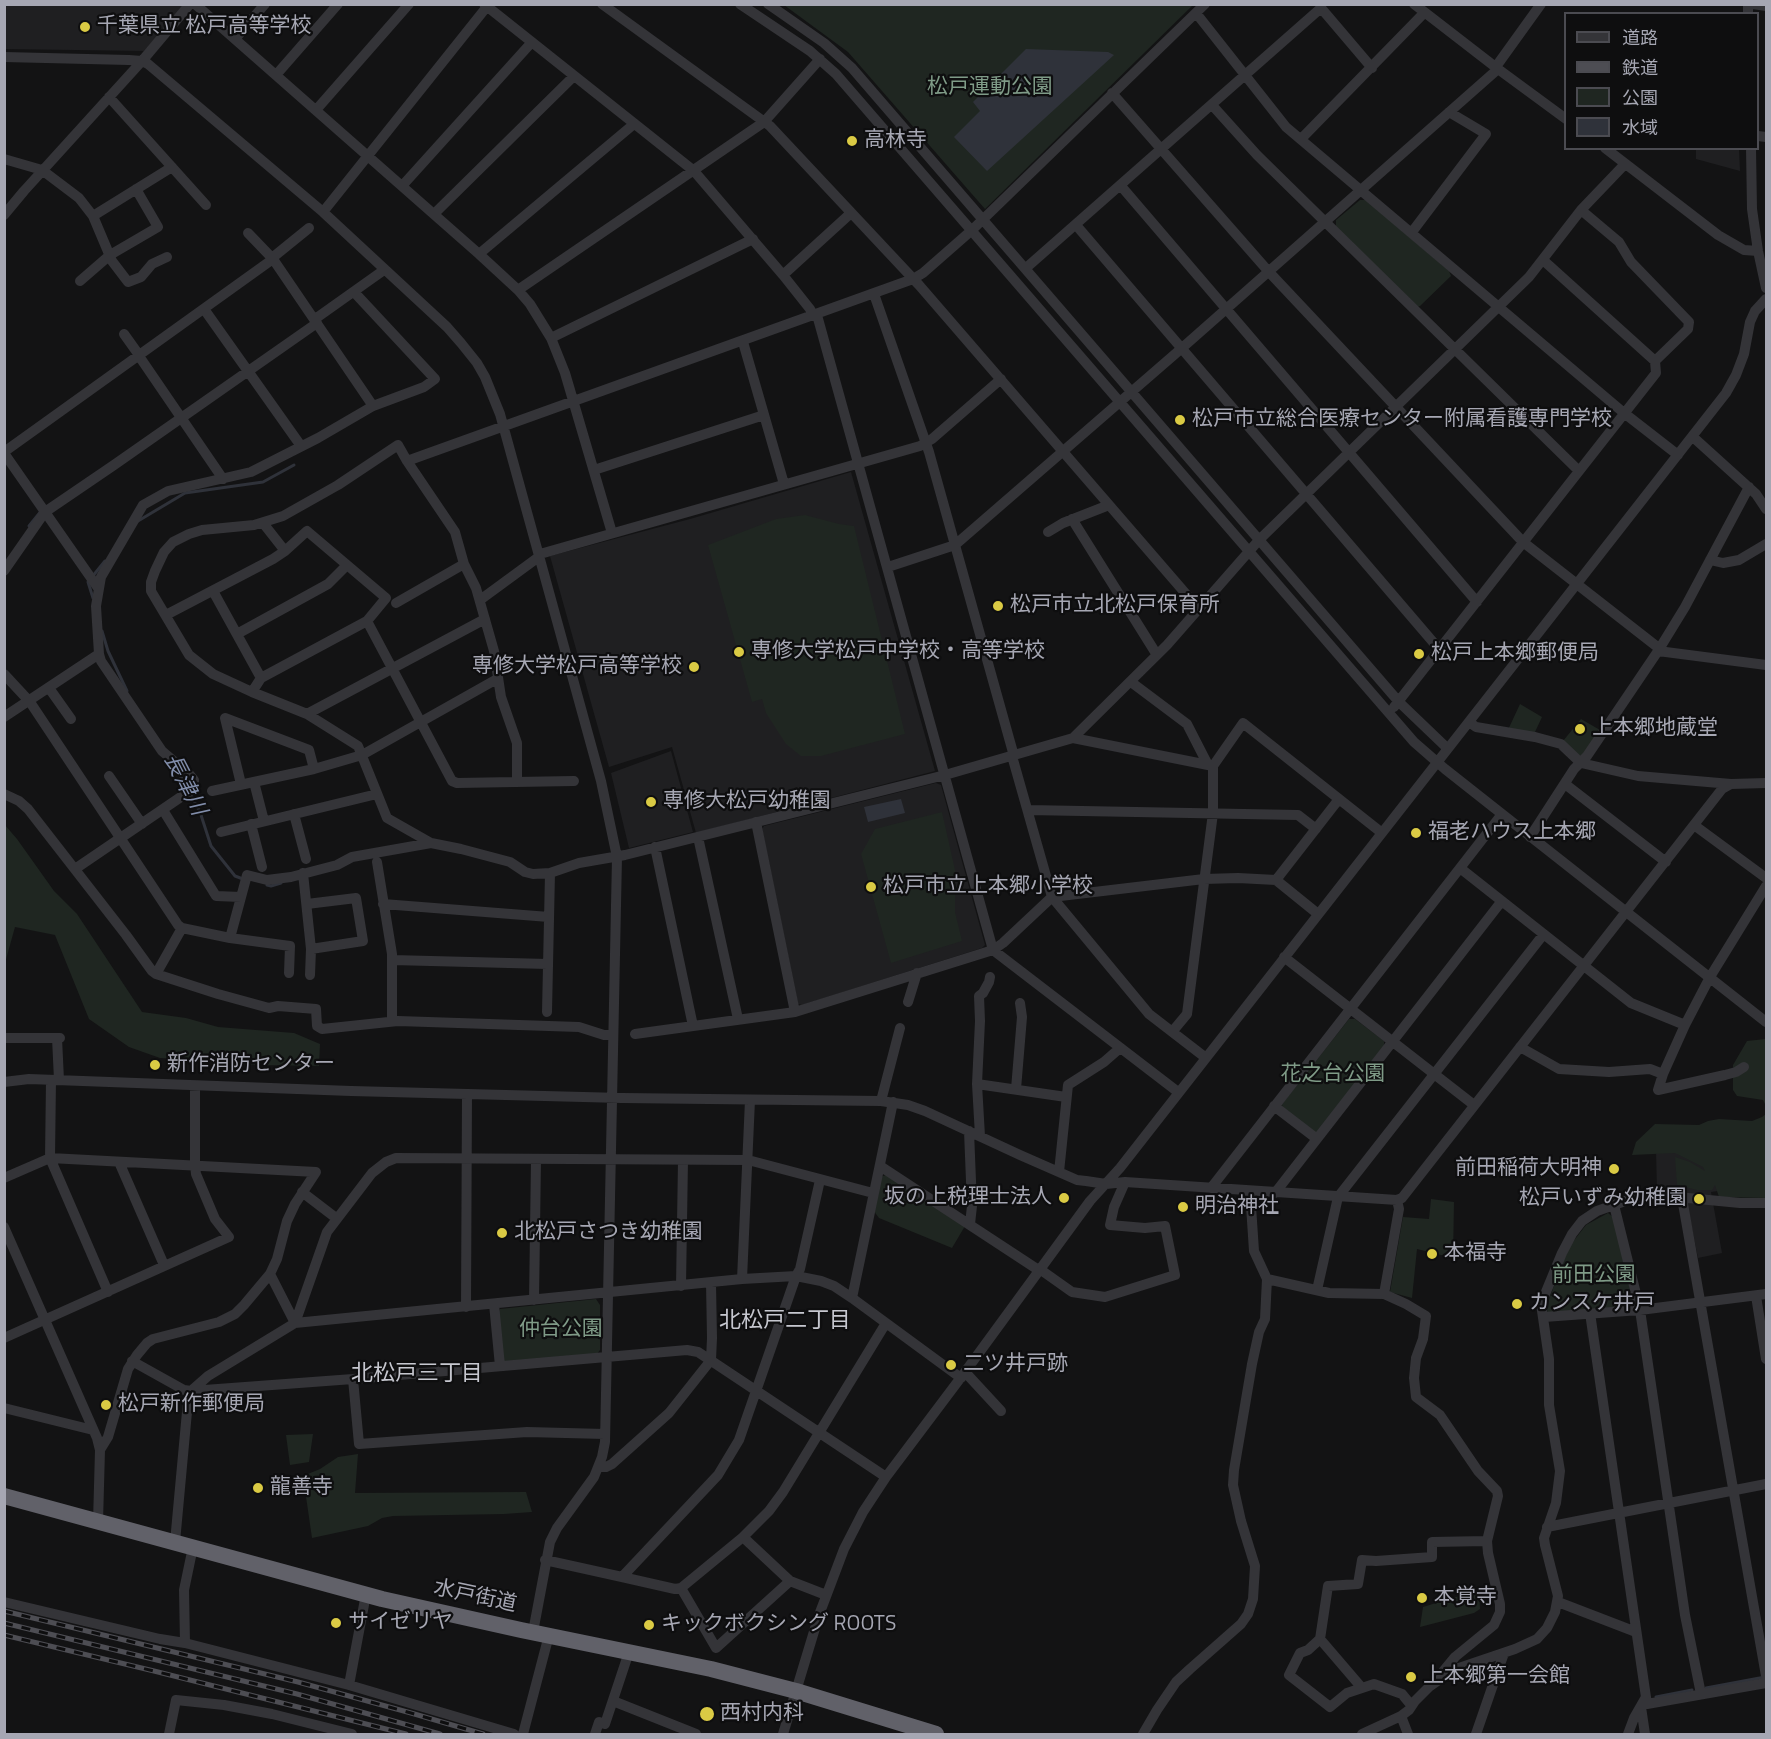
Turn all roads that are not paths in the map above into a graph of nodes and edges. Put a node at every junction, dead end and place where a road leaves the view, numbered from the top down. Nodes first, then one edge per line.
1 (192, 4) edge
2 (265, 4) edge
3 (338, 4) edge
4 (409, 4) edge
5 (602, 4) edge
6 (740, 4) edge
7 (1205, 4) edge
8 (1414, 4) edge
9 (1541, 4) edge
10 (1753, 4) edge
11 (486, 5) edge
12 (1321, 6) edge
13 (1767, 6) edge
14 (772, 7) edge
15 (1424, 13) junction
16 (1196, 14) junction
17 (768, 23) junction
18 (235, 39) junction
19 (532, 42) junction
20 (4, 57) edge
21 (820, 59) junction
22 (142, 60) junction
23 (1372, 68) junction
24 (1497, 68) junction
25 (276, 75) junction
26 (1244, 75) junction
27 (574, 76) junction
28 (1113, 93) junction
29 (109, 97) junction
30 (1212, 105) junction
31 (316, 110) junction
32 (1449, 112) junction
33 (1564, 118) edge
34 (764, 122) junction
35 (634, 124) junction
36 (1301, 139) junction
37 (1161, 150) junction
38 (1608, 150) edge
39 (1750, 150) edge
40 (367, 156) junction
41 (4, 159) edge
42 (1625, 164) junction
43 (172, 168) junction
44 (42, 170) junction
45 (694, 171) junction
46 (402, 186) junction
47 (1121, 186) junction
48 (136, 189) junction
49 (1361, 190) junction
50 (206, 205) dead end
51 (1581, 210) junction
52 (323, 212) junction
53 (851, 213) junction
54 (434, 214) junction
55 (4, 215) edge
56 (93, 216) junction
57 (983, 219) junction
58 (1326, 221) junction
59 (1076, 225) junction
60 (309, 228) dead end
61 (972, 230) junction
62 (1412, 232) junction
63 (248, 233) dead end
64 (753, 239) junction
65 (1758, 251) junction
66 (479, 254) junction
67 (110, 255) junction
68 (166, 257) dead end
69 (273, 259) junction
70 (1543, 260) junction
71 (384, 270) junction
72 (1029, 271) junction
73 (1269, 272) junction
74 (783, 275) junction
75 (913, 279) junction
76 (80, 281) dead end
77 (1020, 284) junction
78 (1767, 288) edge
79 (518, 290) junction
80 (354, 292) junction
81 (874, 294) junction
82 (1767, 299) edge
83 (1499, 307) junction
84 (1226, 308) junction
85 (204, 309) junction
86 (815, 315) junction
87 (316, 321) junction
88 (124, 334) dead end
89 (551, 338) junction
90 (743, 342) junction
91 (1182, 348) junction
92 (1455, 349) junction
93 (139, 356) junction
94 (1655, 362) junction
95 (248, 371) junction
96 (1001, 380) junction
97 (1131, 392) junction
98 (574, 402) junction
99 (1120, 402) junction
100 (373, 406) junction
101 (1396, 407) junction
102 (1624, 413) junction
103 (764, 415) junction
104 (181, 419) junction
105 (504, 426) junction
106 (1693, 436) junction
107 (926, 443) junction
108 (301, 446) junction
109 (1064, 451) junction
110 (1349, 452) junction
111 (4, 453) edge
112 (1678, 455) junction
113 (407, 461) junction
114 (860, 464) junction
115 (594, 470) junction
116 (1579, 471) junction
117 (223, 479) junction
118 (784, 484) junction
119 (1749, 488) junction
120 (1307, 495) junction
121 (1109, 505) junction
122 (1767, 509) edge
123 (45, 512) junction
124 (1072, 519) junction
125 (263, 524) junction
126 (1048, 532) dead end
127 (612, 533) junction
128 (1259, 540) junction
129 (1523, 542) junction
130 (1767, 544) edge
131 (955, 546) junction
132 (285, 551) junction
133 (1249, 551) junction
134 (540, 555) junction
135 (1710, 560) junction
136 (464, 564) junction
137 (347, 565) junction
138 (888, 567) junction
139 (4, 571) edge
140 (1577, 584) junction
141 (98, 588) junction
142 (213, 591) junction
143 (480, 600) junction
144 (1477, 602) junction
145 (396, 603) dead end
146 (1199, 609) junction
147 (166, 615) junction
148 (485, 619) junction
149 (367, 621) junction
150 (237, 634) junction
151 (1439, 649) junction
152 (1659, 650) junction
153 (99, 654) junction
154 (1157, 655) junction
155 (1767, 665) edge
156 (392, 670) junction
157 (4, 674) edge
158 (261, 678) junction
159 (497, 679) junction
160 (1131, 682) junction
161 (49, 688) junction
162 (252, 692) junction
163 (30, 702) junction
164 (1399, 702) junction
165 (1389, 713) junction
166 (307, 714) junction
167 (4, 717) edge
168 (71, 719) dead end
169 (421, 722) junction
170 (1469, 722) junction
171 (1073, 738) junction
172 (1447, 748) junction
173 (362, 755) junction
174 (1013, 756) junction
175 (1437, 762) junction
176 (1581, 763) junction
177 (1211, 766) junction
178 (314, 769) junction
179 (945, 775) junction
180 (109, 776) dead end
181 (574, 780) dead end
182 (518, 781) junction
183 (254, 782) junction
184 (1767, 783) edge
185 (241, 784) junction
186 (1565, 784) junction
187 (1731, 784) junction
188 (212, 792) dead end
189 (4, 794) edge
190 (377, 794) junction
191 (1339, 799) junction
192 (163, 810) junction
193 (1028, 810) junction
194 (1213, 813) junction
195 (294, 814) junction
196 (1502, 814) junction
197 (264, 821) junction
198 (756, 822) junction
199 (142, 824) junction
200 (251, 824) junction
201 (1694, 825) junction
202 (1316, 829) junction
203 (220, 832) dead end
204 (1382, 833) junction
205 (698, 837) junction
206 (1530, 837) junction
207 (120, 838) junction
208 (431, 843) junction
209 (656, 847) junction
210 (616, 857) junction
211 (306, 859) dead end
212 (377, 862) dead end
213 (1666, 862) junction
214 (262, 867) dead end
215 (1460, 868) junction
216 (75, 869) junction
217 (303, 873) junction
218 (550, 873) junction
219 (1767, 878) edge
220 (1204, 879) junction
221 (1276, 880) junction
222 (1767, 886) edge
223 (241, 897) junction
224 (1052, 897) junction
225 (1501, 902) junction
226 (307, 904) junction
227 (383, 904) junction
228 (1626, 911) junction
229 (1318, 914) junction
230 (549, 917) junction
231 (182, 928) junction
232 (1543, 935) junction
233 (231, 938) junction
234 (311, 949) junction
235 (993, 950) junction
236 (1284, 957) junction
237 (392, 960) junction
238 (548, 964) junction
239 (1583, 965) junction
240 (290, 973) dead end
241 (156, 974) junction
242 (916, 974) junction
243 (310, 975) dead end
244 (990, 977) dead end
245 (1710, 977) junction
246 (908, 1002) dead end
247 (1020, 1004) dead end
248 (1350, 1008) junction
249 (547, 1012) dead end
250 (795, 1012) junction
251 (738, 1019) junction
252 (392, 1021) junction
253 (1766, 1021) edge
254 (1684, 1025) junction
255 (693, 1026) junction
256 (900, 1028) dead end
257 (1172, 1032) junction
258 (635, 1034) dead end
259 (613, 1035) junction
260 (4, 1038) edge
261 (1393, 1041) junction
262 (1520, 1047) junction
263 (1120, 1048) junction
264 (1206, 1058) junction
265 (1744, 1067) dead end
266 (1434, 1074) junction
267 (1663, 1074) junction
268 (55, 1080) junction
269 (4, 1082) edge
270 (976, 1084) junction
271 (195, 1086) junction
272 (1016, 1089) junction
273 (1178, 1092) junction
274 (467, 1094) junction
275 (611, 1097) junction
276 (1066, 1097) junction
277 (750, 1100) junction
278 (880, 1101) junction
279 (893, 1102) junction
280 (1274, 1106) junction
281 (1474, 1106) junction
282 (969, 1131) junction
283 (980, 1136) junction
284 (1317, 1139) junction
285 (50, 1158) junction
286 (466, 1159) junction
287 (536, 1160) junction
288 (610, 1160) junction
289 (683, 1160) junction
290 (748, 1160) junction
291 (119, 1162) junction
292 (195, 1165) junction
293 (880, 1166) junction
294 (1059, 1172) junction
295 (4, 1178) edge
296 (820, 1180) junction
297 (1125, 1182) junction
298 (1106, 1184) junction
299 (1210, 1188) junction
300 (1250, 1191) junction
301 (302, 1192) junction
302 (1275, 1192) junction
303 (873, 1193) junction
304 (1338, 1197) junction
305 (1682, 1198) junction
306 (1397, 1200) junction
307 (1767, 1203) edge
308 (1614, 1205) junction
309 (336, 1218) junction
310 (970, 1224) junction
311 (4, 1227) edge
312 (164, 1265) junction
313 (1041, 1270) junction
314 (270, 1274) junction
315 (796, 1276) junction
316 (1267, 1279) junction
317 (742, 1280) junction
318 (711, 1283) junction
319 (681, 1286) junction
320 (1317, 1290) junction
321 (108, 1292) junction
322 (608, 1293) junction
323 (1384, 1294) junction
324 (1761, 1295) edge
325 (852, 1298) junction
326 (534, 1300) junction
327 (1701, 1302) junction
328 (494, 1304) junction
329 (466, 1307) junction
330 (1640, 1310) junction
331 (1590, 1313) junction
332 (1544, 1317) junction
333 (45, 1320) junction
334 (295, 1323) junction
335 (886, 1323) junction
336 (4, 1338) edge
337 (607, 1357) junction
338 (1767, 1359) edge
339 (711, 1360) junction
340 (132, 1361) junction
341 (500, 1366) junction
342 (963, 1375) junction
343 (353, 1379) junction
344 (191, 1391) junction
345 (757, 1391) junction
346 (4, 1408) edge
347 (1001, 1411) dead end
348 (93, 1430) junction
349 (820, 1432) junction
350 (605, 1434) junction
351 (100, 1450) junction
352 (599, 1467) junction
353 (886, 1477) junction
354 (1767, 1484) edge
355 (1734, 1490) junction
356 (4, 1496) edge
357 (1669, 1504) junction
358 (1619, 1514) junction
359 (98, 1522) junction
360 (1547, 1527) junction
361 (743, 1537) junction
362 (1487, 1541) junction
363 (175, 1542) junction
364 (193, 1547) junction
365 (545, 1560) junction
366 (622, 1577) junction
367 (790, 1581) junction
368 (681, 1588) junction
369 (366, 1594) junction
370 (826, 1595) junction
371 (4, 1602) edge
372 (1558, 1602) junction
373 (1636, 1632) junction
374 (541, 1634) junction
375 (1320, 1639) junction
376 (184, 1643) junction
377 (716, 1648) junction
378 (629, 1652) junction
379 (1504, 1653) junction
380 (711, 1669) junction
381 (1767, 1676) edge
382 (1767, 1683) edge
383 (349, 1684) junction
384 (1430, 1686) junction
385 (1362, 1688) junction
386 (796, 1691) junction
387 (1701, 1694) junction
388 (613, 1701) junction
389 (1643, 1702) junction
390 (1412, 1705) junction
391 (1401, 1716) junction
392 (335, 1732) edge
393 (169, 1734) edge
394 (352, 1734) edge
395 (514, 1734) edge
396 (523, 1734) edge
397 (595, 1734) edge
398 (696, 1734) edge
399 (783, 1734) edge
400 (936, 1734) edge
401 (1143, 1734) edge
402 (1362, 1734) edge
403 (1408, 1734) edge
404 (1476, 1734) edge
405 (1628, 1734) edge
406 (1645, 1734) edge

1 - 18 street
1 - 22 street
2 - 18 street
3 - 25 street
4 - 31 street
5 - 34 street
6 - 17 street
7 - 16 street
8 - 15 street
9 - 24 street
10 - 13 street
11 - 19 street
11 - 40 street
12 - 23 street
12 - 26 street
14 - 17 street
14 - 57 street
15 - 23 street
15 - 24 street
16 - 26 street
16 - 28 street
17 - 21 street
18 - 25 street
19 - 27 street
19 - 46 street
20 - 22 street
21 - 34 street
21 - 61 street
22 - 29 street
22 - 52 street
23 - 36 street
24 - 32 street
24 - 33 street
25 - 31 street
26 - 30 street
26 - 36 street
27 - 35 street
27 - 54 street
28 - 37 street
28 - 57 street
29 - 43 street
29 - 44 street
30 - 37 street
30 - 58 street
31 - 40 street
32 - 49 street
32 - 62 street
34 - 45 street
34 - 53 street
35 - 45 street
35 - 66 street
36 - 49 street
37 - 47 street
37 - 73 street
38 - 42 street
39 - 65 street
40 - 46 street
40 - 52 street
41 - 44 street
42 - 51 street
42 - 65 street
43 - 48 street
43 - 50 street
44 - 55 street
44 - 56 street
45 - 64 street
45 - 79 street
46 - 54 street
47 - 59 street
47 - 84 street
48 - 56 street
48 - 67 street
49 - 58 street
49 - 62 street
51 - 70 street
51 - 94 street
52 - 71 street
53 - 74 street
53 - 75 street
54 - 66 street
56 - 67 street
57 - 61 street
57 - 72 street
58 - 73 street
58 - 92 street
59 - 72 street
59 - 91 street
60 - 69 street
61 - 75 street
61 - 77 street
62 - 83 street
63 - 69 street
64 - 74 street
64 - 89 street
65 - 78 street
66 - 79 street
67 - 68 street
67 - 76 street
69 - 85 street
69 - 87 street
70 - 83 street
70 - 94 street
71 - 80 street
71 - 105 street
72 - 77 street
72 - 97 street
73 - 84 street
73 - 101 street
74 - 86 street
75 - 81 street
75 - 96 street
77 - 99 street
79 - 89 street
80 - 87 street
80 - 100 street
81 - 86 street
81 - 107 street
82 - 106 street
83 - 92 street
83 - 102 street
84 - 91 street
84 - 110 street
85 - 93 street
85 - 95 street
86 - 90 street
86 - 114 street
87 - 95 street
87 - 100 street
88 - 93 street
89 - 98 street
90 - 98 street
90 - 103 street
91 - 97 street
91 - 120 street
92 - 101 street
92 - 116 street
93 - 104 street
93 - 111 street
94 - 102 street
95 - 104 street
95 - 108 street
96 - 107 street
96 - 109 street
97 - 99 street
97 - 128 street
98 - 105 street
98 - 115 street
99 - 109 street
99 - 133 street
100 - 108 street
101 - 110 street
101 - 129 street
102 - 112 street
102 - 116 street
103 - 115 street
103 - 118 street
104 - 117 street
104 - 123 street
105 - 113 street
105 - 134 street
106 - 112 street
106 - 119 street
107 - 114 street
107 - 131 street
108 - 117 street
109 - 121 street
109 - 131 street
110 - 120 street
110 - 144 street
111 - 123 street
112 - 140 street
113 - 125 street
113 - 136 street
114 - 118 street
114 - 138 street
115 - 127 street
116 - 129 street
117 - 141 street
118 - 127 street
119 - 122 street
119 - 135 street
120 - 128 street
120 - 151 street
121 - 124 street
121 - 146 street
123 - 139 street
123 - 141 street
124 - 126 street
124 - 154 street
125 - 132 street
125 - 147 street
127 - 134 street
128 - 133 street
128 - 164 street
129 - 140 street
129 - 144 street
130 - 135 street
131 - 138 street
131 - 174 street
132 - 137 street
132 - 142 street
133 - 146 street
133 - 165 street
134 - 143 street
134 - 210 street
135 - 152 street
136 - 143 street
136 - 145 street
137 - 149 street
137 - 150 street
138 - 179 street
140 - 152 street
140 - 170 street
141 - 153 street
142 - 147 street
142 - 150 street
143 - 148 street
144 - 151 street
146 - 154 street
147 - 162 street
148 - 156 street
148 - 159 street
149 - 156 street
149 - 158 street
150 - 158 street
151 - 164 street
152 - 155 street
152 - 176 street
153 - 161 street
153 - 192 street
154 - 160 street
156 - 166 street
156 - 169 street
157 - 163 street
158 - 162 street
159 - 169 street
159 - 182 street
160 - 171 street
160 - 177 street
161 - 163 street
161 - 168 street
162 - 166 street
163 - 167 street
163 - 207 street
164 - 165 street
164 - 172 street
165 - 175 street
166 - 173 street
169 - 173 street
169 - 182 street
170 - 172 street
170 - 176 street
171 - 174 street
171 - 177 street
172 - 175 street
173 - 178 street
173 - 190 street
174 - 179 street
174 - 193 street
175 - 196 street
175 - 204 street
176 - 186 street
176 - 187 street
177 - 191 street
177 - 194 street
178 - 183 street
178 - 185 street
179 - 198 street
179 - 235 street
180 - 199 street
181 - 182 street
183 - 185 street
183 - 197 street
184 - 187 street
185 - 188 street
186 - 206 street
186 - 213 street
187 - 201 street
189 - 216 street
190 - 195 street
190 - 208 street
191 - 202 street
191 - 204 street
192 - 199 street
192 - 223 street
193 - 194 street
193 - 224 street
194 - 202 street
194 - 220 street
195 - 197 street
195 - 211 street
196 - 206 street
196 - 215 street
197 - 200 street
198 - 205 street
198 - 250 street
199 - 207 street
200 - 203 street
200 - 214 street
201 - 213 street
201 - 219 street
202 - 221 street
204 - 229 street
205 - 209 street
205 - 251 street
206 - 228 street
207 - 216 street
207 - 231 street
208 - 217 street
208 - 218 street
209 - 210 street
209 - 255 street
210 - 218 street
210 - 259 street
212 - 227 street
213 - 228 street
215 - 225 street
215 - 248 street
216 - 241 street
217 - 223 street
217 - 226 street
218 - 230 street
220 - 221 street
220 - 224 street
220 - 257 street
221 - 229 street
222 - 245 street
223 - 233 street
224 - 235 street
224 - 257 street
225 - 232 street
225 - 261 street
226 - 234 street
226 - 234 street
227 - 230 street
227 - 237 street
228 - 239 street
228 - 245 street
229 - 236 street
230 - 238 street
231 - 233 street
231 - 241 street
232 - 239 street
232 - 266 street
233 - 240 street
234 - 243 street
235 - 242 street
235 - 263 street
236 - 248 street
236 - 264 street
237 - 238 street
237 - 252 street
238 - 249 street
239 - 254 street
239 - 262 street
241 - 252 street
242 - 246 street
242 - 250 street
244 - 270 street
245 - 253 street
245 - 254 street
247 - 272 street
248 - 261 street
248 - 280 street
250 - 251 street
251 - 255 street
252 - 259 street
254 - 267 street
255 - 258 street
256 - 278 street
257 - 264 street
259 - 275 street
260 - 268 street
261 - 266 street
261 - 284 street
262 - 267 street
262 - 281 street
263 - 273 street
263 - 276 street
264 - 273 street
265 - 267 street
266 - 281 street
266 - 304 street
268 - 269 street
268 - 271 street
268 - 285 street
270 - 272 street
270 - 283 street
271 - 274 street
271 - 292 street
272 - 276 street
273 - 298 street
274 - 275 street
274 - 286 street
275 - 277 street
275 - 288 street
276 - 294 street
277 - 278 street
277 - 290 street
278 - 279 street
279 - 282 street
279 - 293 street
280 - 284 street
280 - 299 street
281 - 306 street
282 - 283 street
282 - 310 street
283 - 294 street
284 - 302 street
285 - 291 street
285 - 295 street
285 - 321 street
286 - 287 street
286 - 309 street
286 - 329 street
287 - 288 street
287 - 326 street
288 - 289 street
288 - 322 street
289 - 290 street
289 - 319 street
290 - 296 street
290 - 317 street
291 - 292 street
291 - 312 street
292 - 301 street
292 - 312 street
293 - 303 street
293 - 310 street
294 - 298 street
296 - 303 street
296 - 315 street
297 - 298 street
297 - 299 street
297 - 313 street
298 - 313 street
299 - 300 street
300 - 302 street
300 - 316 street
301 - 309 street
301 - 314 street
302 - 304 street
303 - 325 street
304 - 306 street
304 - 320 street
305 - 307 street
305 - 308 street
305 - 327 street
306 - 323 street
308 - 330 street
308 - 332 street
309 - 334 street
310 - 313 street
311 - 333 street
312 - 321 street
313 - 342 street
314 - 334 street
314 - 340 street
315 - 317 street
315 - 325 street
315 - 345 street
316 - 320 street
316 - 401 street
317 - 318 street
318 - 319 street
318 - 339 street
319 - 322 street
320 - 323 street
321 - 333 street
322 - 326 street
322 - 337 street
323 - 362 street
324 - 327 street
324 - 338 street
325 - 335 street
326 - 328 street
327 - 330 street
327 - 355 street
328 - 329 street
328 - 341 street
329 - 334 street
330 - 331 street
330 - 357 street
331 - 332 street
331 - 358 street
332 - 360 street
333 - 336 street
333 - 348 street
334 - 344 street
335 - 342 street
335 - 349 street
337 - 339 street
337 - 341 street
337 - 350 street
339 - 345 street
339 - 352 street
340 - 344 street
340 - 351 street
341 - 343 street
342 - 347 street
342 - 353 street
343 - 344 street
343 - 350 street
344 - 363 street
345 - 349 street
345 - 366 street
346 - 348 street
348 - 351 street
349 - 353 street
349 - 361 street
350 - 352 street
351 - 359 street
352 - 365 street
353 - 370 street
354 - 355 street
355 - 357 street
355 - 381 street
356 - 359 highway, 水戸街道
357 - 358 street
357 - 387 street
358 - 360 street
358 - 373 street
359 - 363 highway, 水戸街道
360 - 372 street
361 - 367 street
361 - 368 street
362 - 375 street
362 - 384 street
363 - 364 highway, 水戸街道
364 - 369 highway, 水戸街道
364 - 376 street
365 - 366 street
365 - 374 street
366 - 368 street
367 - 370 street
367 - 377 street
368 - 377 street
369 - 374 highway, 水戸街道
369 - 383 street
370 - 386 street
371 - 376 street
372 - 373 street
372 - 379 street
373 - 389 street
374 - 378 highway, 水戸街道
374 - 396 street
375 - 385 street
375 - 385 street
376 - 383 street
377 - 380 street
378 - 380 highway, 水戸街道
378 - 388 street
379 - 384 street
379 - 404 street
380 - 386 highway, 水戸街道
382 - 387 street
383 - 395 street
384 - 390 street
385 - 390 street
386 - 399 street
386 - 400 highway, 水戸街道
387 - 389 street
388 - 397 street
388 - 398 street
389 - 405 street
389 - 406 street
390 - 391 street
391 - 402 street
391 - 403 street
392 - 393 street
392 - 394 street

